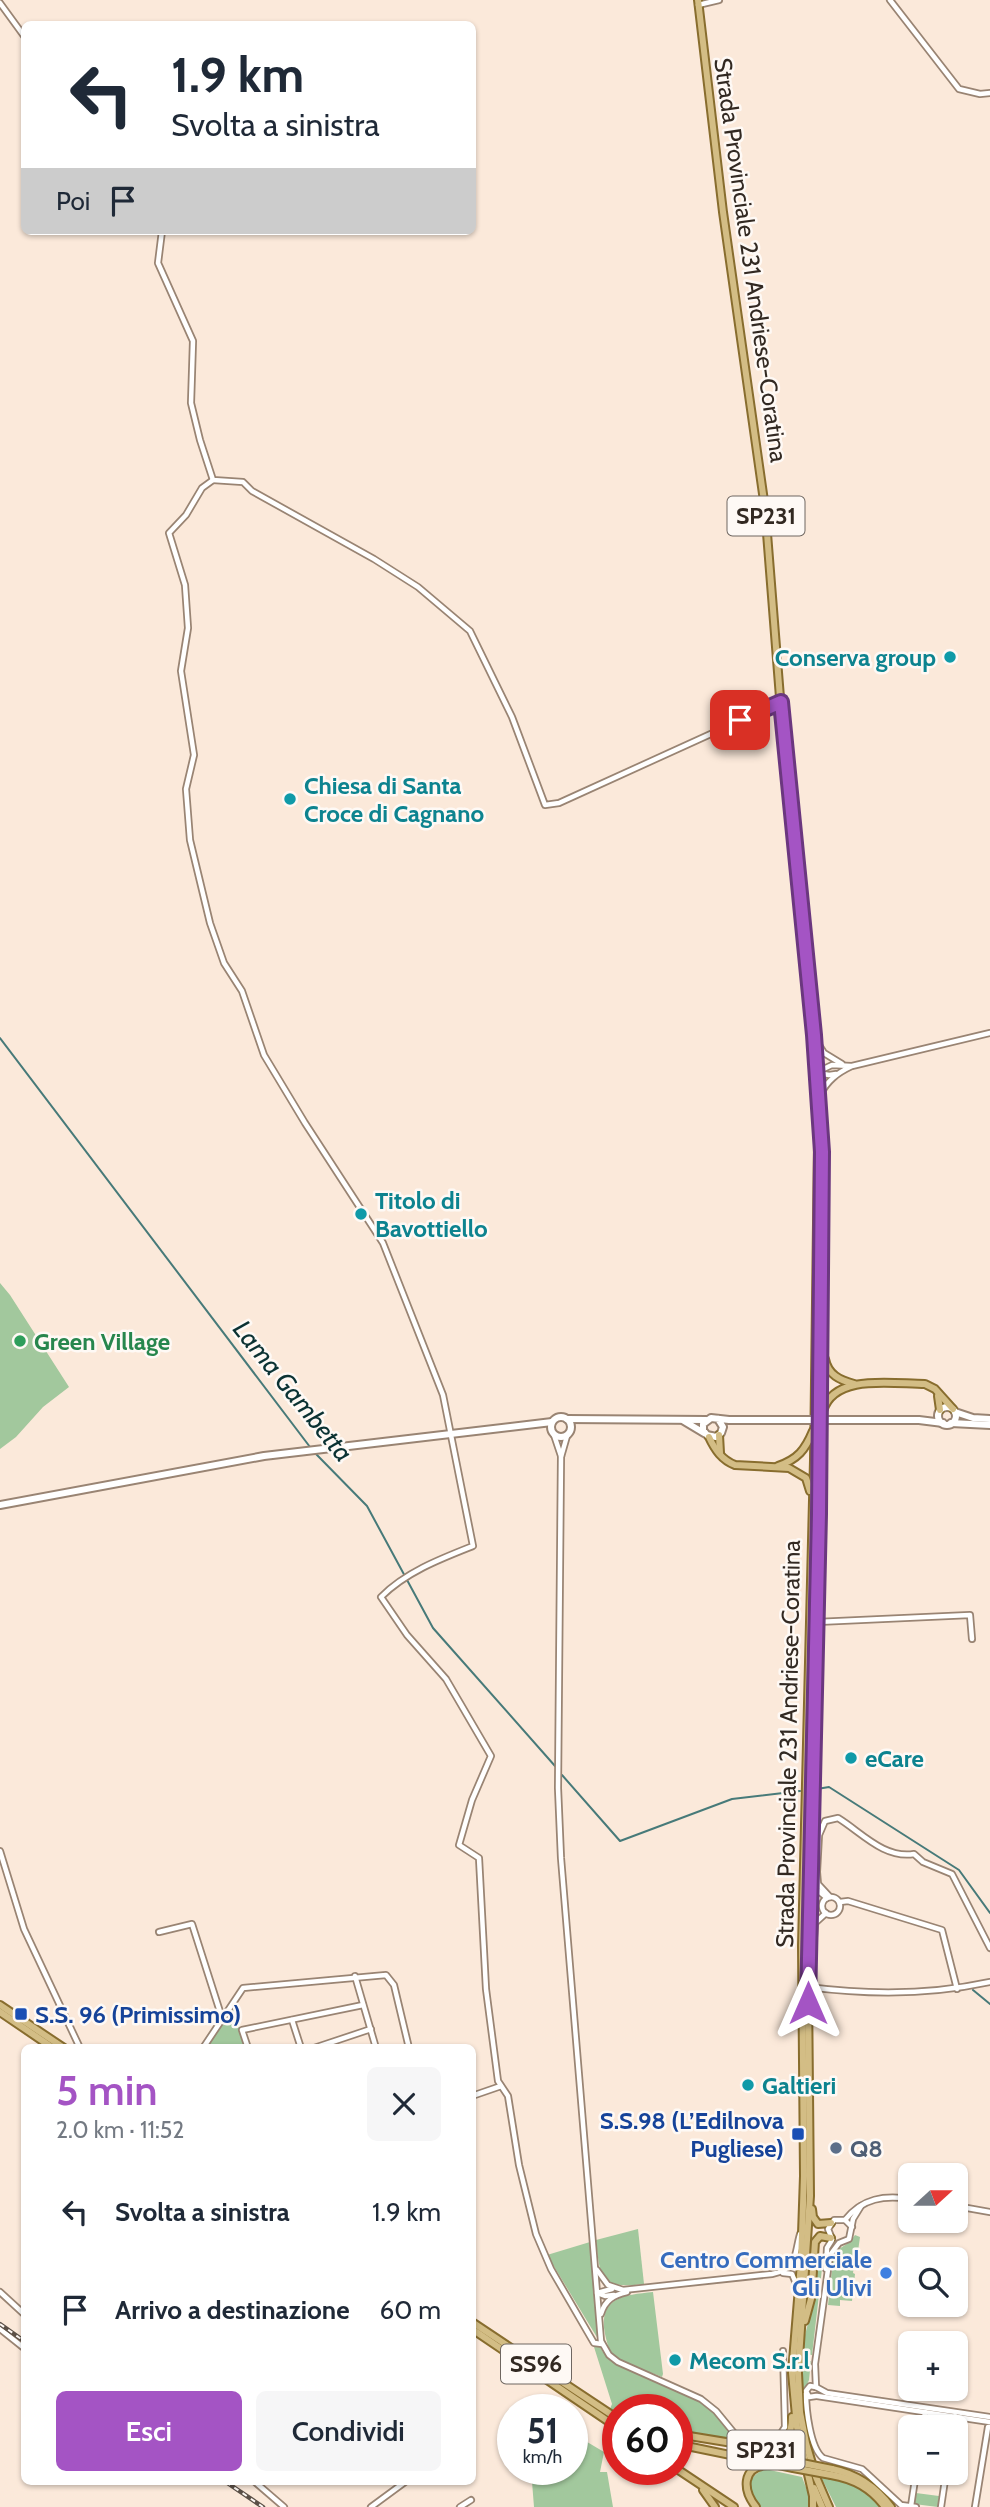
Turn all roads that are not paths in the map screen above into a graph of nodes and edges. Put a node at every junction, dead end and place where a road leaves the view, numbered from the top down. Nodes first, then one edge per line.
1 (719, 0) edge
2 (890, 0) edge
3 (0, 3) edge
4 (698, 3) edge
5 (21, 32) edge
6 (990, 93) edge
7 (162, 235) edge
8 (213, 480) junction
9 (781, 702) junction
10 (990, 1033) edge
11 (814, 1035) junction
12 (842, 1065) junction
13 (852, 1066) junction
14 (817, 1072) junction
15 (837, 1073) junction
16 (818, 1100) junction
17 (819, 1111) junction
18 (822, 1344) junction
19 (856, 1384) junction
20 (938, 1394) junction
21 (954, 1411) junction
22 (939, 1413) junction
23 (567, 1419) junction
24 (591, 1419) junction
25 (679, 1419) junction
26 (718, 1419) junction
27 (990, 1419) edge
28 (706, 1420) junction
29 (747, 1420) junction
30 (919, 1420) junction
31 (552, 1422) junction
32 (947, 1423) junction
33 (990, 1425) edge
34 (532, 1426) junction
35 (818, 1428) junction
36 (721, 1433) junction
37 (451, 1434) junction
38 (553, 1434) junction
39 (569, 1434) junction
40 (707, 1435) junction
41 (720, 1455) junction
42 (561, 1457) junction
43 (776, 1466) junction
44 (0, 1505) edge
45 (813, 1516) junction
46 (817, 1622) junction
47 (972, 1639) dead end
48 (0, 1852) edge
49 (810, 1860) junction
50 (828, 1897) junction
51 (840, 1902) junction
52 (826, 1913) junction
53 (159, 1932) dead end
54 (990, 1948) edge
55 (808, 1962) junction
56 (355, 1976) junction
57 (990, 1982) edge
58 (808, 1987) junction
59 (957, 1989) junction
60 (0, 2005) edge
61 (363, 2005) junction
62 (0, 2012) edge
63 (222, 2019) junction
64 (292, 2020) junction
65 (371, 2029) junction
66 (46, 2044) edge
67 (58, 2044) edge
68 (78, 2044) edge
69 (206, 2044) edge
70 (247, 2044) edge
71 (300, 2044) edge
72 (326, 2044) edge
73 (375, 2044) edge
74 (408, 2044) edge
75 (500, 2087) junction
76 (476, 2095) edge
77 (810, 2196) junction
78 (898, 2198) edge
79 (861, 2207) junction
80 (968, 2208) edge
81 (990, 2212) edge
82 (845, 2220) junction
83 (803, 2221) junction
84 (831, 2223) junction
85 (852, 2227) junction
86 (832, 2239) junction
87 (839, 2243) junction
88 (594, 2262) junction
89 (772, 2274) junction
90 (826, 2282) junction
91 (617, 2291) junction
92 (0, 2292) edge
93 (597, 2293) junction
94 (798, 2294) junction
95 (21, 2311) edge
96 (476, 2325) edge
97 (600, 2326) junction
98 (0, 2329) edge
99 (476, 2332) edge
100 (800, 2339) junction
101 (602, 2344) junction
102 (21, 2346) edge
103 (783, 2351) dead end
104 (815, 2364) junction
105 (792, 2373) junction
106 (817, 2388) junction
107 (807, 2390) junction
108 (816, 2397) junction
109 (597, 2409) junction
110 (602, 2412) edge
111 (808, 2412) junction
112 (925, 2412) junction
113 (955, 2414) junction
114 (925, 2415) edge
115 (989, 2423) edge
116 (693, 2437) edge
117 (693, 2445) edge
118 (808, 2461) junction
119 (790, 2465) junction
120 (832, 2472) junction
121 (693, 2480) edge
122 (693, 2482) edge
123 (258, 2485) edge
124 (401, 2485) edge
125 (914, 2485) edge
126 (944, 2485) edge
127 (471, 2500) dead end
128 (911, 2506) edge
129 (284, 2507) edge
130 (371, 2507) edge
131 (460, 2507) edge
132 (715, 2507) edge
133 (734, 2507) edge
134 (756, 2507) edge
135 (813, 2507) edge
136 (822, 2507) edge
137 (830, 2507) edge
138 (886, 2507) edge
139 (891, 2507) edge
140 (916, 2507) edge
141 (940, 2507) edge
142 (975, 2507) edge

1 - 4 street
2 - 6 street
3 - 5 street
4 - 9 main road, Strada Provinciale 231 Andriese-Coratina / SP231
7 - 8 street
8 - 9 street
8 - 37 street
9 - 11 main road, Strada Provinciale 231 Andriese-Coratina / SP231
10 - 13 street
11 - 12 street
11 - 14 main road, Strada Provinciale 231 Andriese-Coratina / SP231
12 - 13 street
12 - 14 street
13 - 15 street
14 - 15 street
14 - 16 main road, Strada Provinciale 231 Andriese-Coratina / SP231
15 - 16 street
16 - 17 main road, Strada Provinciale 231 Andriese-Coratina / SP231
17 - 18 main road, Strada Provinciale 231 Andriese-Coratina / SP231
17 - 35 main road, Strada Provinciale 231 Andriese-Coratina / SP231
18 - 19 main road
18 - 35 main road, Strada Provinciale 231 Andriese-Coratina / SP231
19 - 20 main road
19 - 35 main road
20 - 21 main road
20 - 22 main road
21 - 22 main road
21 - 27 main road
21 - 32 main road
22 - 30 main road
22 - 32 main road
23 - 24 main road
23 - 31 main road
23 - 39 main road
24 - 25 main road
24 - 39 main road
25 - 28 main road
25 - 40 main road
26 - 28 main road
26 - 29 main road
26 - 36 main road
28 - 40 main road
29 - 30 main road, bridge
29 - 36 main road
30 - 32 main road
31 - 34 main road
31 - 38 main road
32 - 33 main road
34 - 37 main road
34 - 38 main road
35 - 43 main road
35 - 45 main road, Strada Provinciale 231 Andriese-Coratina / SP231
35 - 46 main road, Strada Provinciale 231 Andriese-Coratina / SP231
36 - 40 main road
36 - 41 main road
37 - 44 main road
37 - 75 street
38 - 39 main road
38 - 42 street
39 - 42 street
40 - 41 main road
41 - 43 main road
42 - 88 street
43 - 45 main road
45 - 83 main road, Strada Provinciale 231 Andriese-Coratina / SP231
46 - 47 street
46 - 49 main road, Strada Provinciale 231 Andriese-Coratina / SP231
48 - 68 street
49 - 50 street
49 - 55 main road, Strada Provinciale 231 Andriese-Coratina / SP231
50 - 51 street
50 - 52 street
50 - 54 street
51 - 52 street
51 - 59 street
52 - 55 street
53 - 63 street
55 - 58 main road, Strada Provinciale 231 Andriese-Coratina / SP231
56 - 61 street
56 - 63 street
56 - 74 street
57 - 59 street
58 - 59 street
58 - 77 main road, Strada Provinciale 231 Andriese-Coratina / SP231
60 - 67 main road
61 - 64 street
61 - 65 street
62 - 66 main road
63 - 69 street
64 - 70 street
64 - 71 street
65 - 72 street
65 - 73 street
75 - 76 street
75 - 101 street
77 - 84 main road
77 - 100 main road, Strada Provinciale 231 Andriese-Coratina / SP231
78 - 79 street
79 - 82 street
79 - 85 street
80 - 81 street
82 - 84 street
82 - 85 street
83 - 89 street
83 - 94 main road, Strada Provinciale 231 Andriese-Coratina / SP231
84 - 86 street
85 - 87 street
86 - 87 street
86 - 90 street
86 - 100 main road
87 - 90 street
88 - 91 street
88 - 93 street
89 - 91 street
89 - 94 street
90 - 104 street
91 - 93 street
91 - 97 street
92 - 95 street
93 - 97 street
94 - 105 main road, Strada Provinciale 231 Andriese-Coratina / SP231
96 - 109 main road, SS96
97 - 101 street
98 - 102 street
99 - 109 main road, SS96
100 - 118 main road, Strada Provinciale 231 Andriese-Coratina / SP231
101 - 103 street
104 - 106 street
104 - 107 street
105 - 116 main road, SP231
105 - 118 main road, Strada Provinciale 231 Andriese-Coratina / SP231
106 - 107 street
106 - 108 street
106 - 113 street
107 - 108 street
107 - 111 street
108 - 111 street
108 - 112 street
109 - 110 main road, SS96
111 - 128 street
112 - 113 street
112 - 114 street
113 - 115 street
115 - 142 street
117 - 119 main road
118 - 135 main road
118 - 136 main road
118 - 137 main road
119 - 120 main road, bridge
119 - 134 main road
120 - 138 main road
120 - 139 main road
121 - 133 main road
122 - 132 main road
123 - 129 street
124 - 130 street
125 - 128 street
126 - 141 street
127 - 131 street
128 - 140 street

